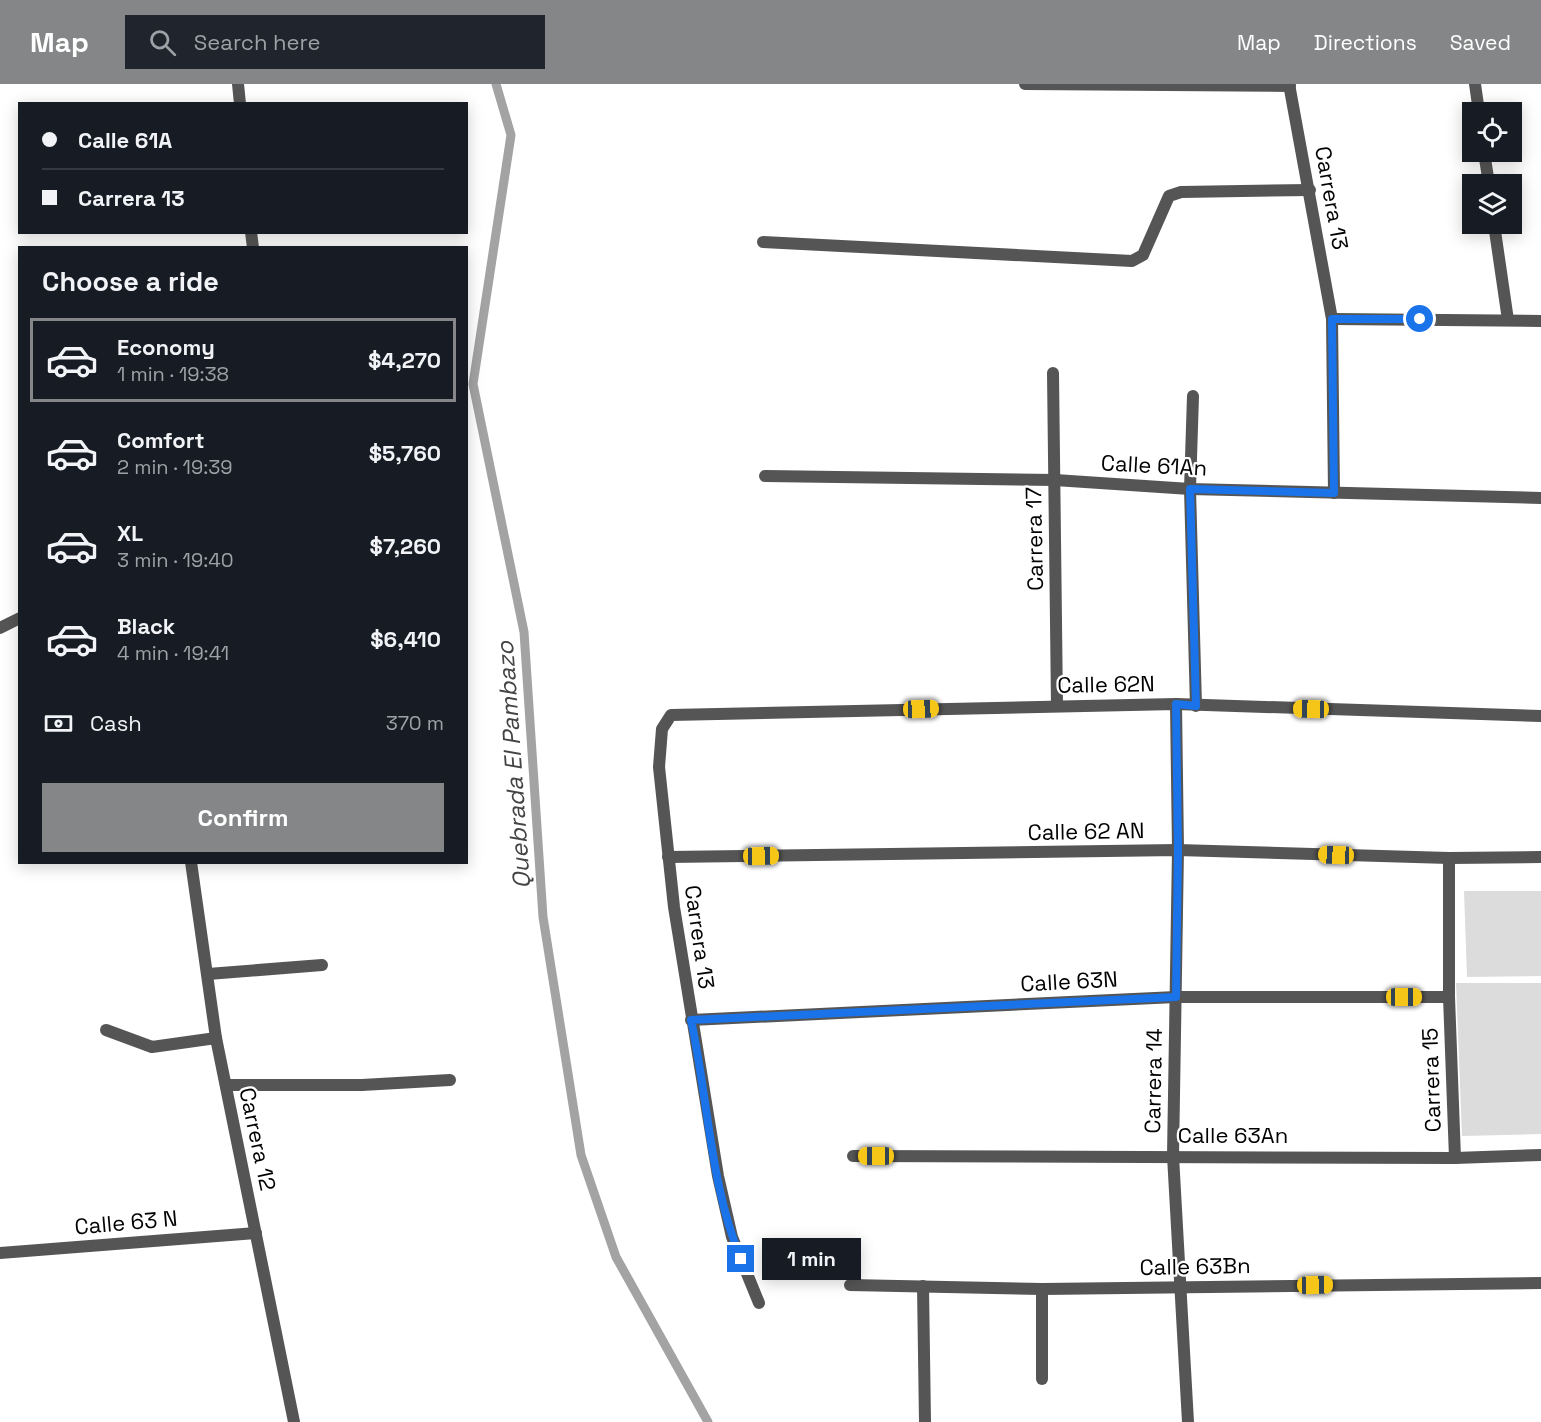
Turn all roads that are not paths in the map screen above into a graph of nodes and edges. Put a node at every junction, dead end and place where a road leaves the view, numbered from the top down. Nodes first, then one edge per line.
1 (238, 84) edge
2 (1025, 84) edge
3 (1475, 84) edge
4 (1289, 85) edge
5 (240, 102) edge
6 (1478, 102) edge
7 (1310, 189) junction
8 (1495, 234) edge
9 (763, 242) dead end
10 (1332, 319) junction
11 (1508, 320) junction
12 (1541, 321) edge
13 (1053, 373) dead end
14 (1194, 396) dead end
15 (765, 476) dead end
16 (1055, 480) junction
17 (1190, 489) junction
18 (1334, 493) junction
19 (1541, 498) edge
20 (18, 619) edge
21 (0, 628) edge
22 (1176, 704) junction
23 (1057, 706) junction
24 (1196, 706) junction
25 (671, 715) joint
26 (1541, 716) edge
27 (1178, 850) junction
28 (668, 857) junction
29 (1541, 857) edge
30 (1449, 858) junction
31 (191, 864) edge
32 (322, 965) dead end
33 (208, 974) junction
34 (1449, 996) junction
35 (1176, 997) junction
36 (691, 1020) junction
37 (106, 1030) dead end
38 (216, 1038) junction
39 (450, 1080) dead end
40 (226, 1085) junction
41 (1541, 1155) edge
42 (853, 1156) dead end
43 (1173, 1156) junction
44 (1455, 1158) junction
45 (256, 1233) junction
46 (0, 1253) edge
47 (1541, 1283) edge
48 (850, 1285) dead end
49 (923, 1286) junction
50 (1179, 1287) junction
51 (1042, 1289) junction
52 (759, 1303) dead end
53 (1042, 1379) dead end
54 (294, 1422) edge
55 (925, 1422) edge
56 (1188, 1422) edge

1 - 5 street
2 - 4 street
3 - 6 street
4 - 7 street, Carrera 13
7 - 9 street
7 - 10 street, Carrera 13
8 - 11 street
10 - 11 street
10 - 18 street, Carrera 13
11 - 12 street
13 - 16 street, Carrera 17
14 - 17 street
15 - 16 street, Calle 61An
16 - 17 street, Calle 61An
16 - 23 street, Carrera 17
17 - 18 street, Calle 61An
17 - 24 street
18 - 19 street, Calle 61An
20 - 21 street
22 - 23 street, Calle 62N
22 - 24 street, Calle 62N
22 - 27 street, Carrera 14
23 - 25 street, Calle 62N
24 - 26 street, Calle 62N
25 - 28 street, Carrera 13
27 - 28 street, Calle 62 AN
27 - 30 street, Calle 62 AN
27 - 35 street, Carrera 14
28 - 36 street, Carrera 13
29 - 30 street, Calle 62 AN
30 - 34 street, Carrera 15
31 - 33 street, Carrera 12
32 - 33 street
33 - 38 street, Carrera 12
34 - 35 street, Calle 63N
34 - 44 street, Carrera 15
35 - 36 street, Calle 63N
35 - 43 street, Carrera 14
36 - 52 street, Carrera 13
37 - 38 street
38 - 40 street, Carrera 12
39 - 40 street
40 - 45 street, Carrera 12
41 - 44 street, Calle 63An
42 - 43 street, Calle 63An
43 - 44 street, Calle 63An
43 - 50 street, Carrera 14
45 - 46 street, Calle 63 N
45 - 54 street, Carrera 12
47 - 50 street, Calle 63Bn
48 - 49 street, Calle 63Bn
49 - 51 street, Calle 63Bn
49 - 55 street
50 - 51 street, Calle 63Bn
50 - 56 street, Carrera 14
51 - 53 street

